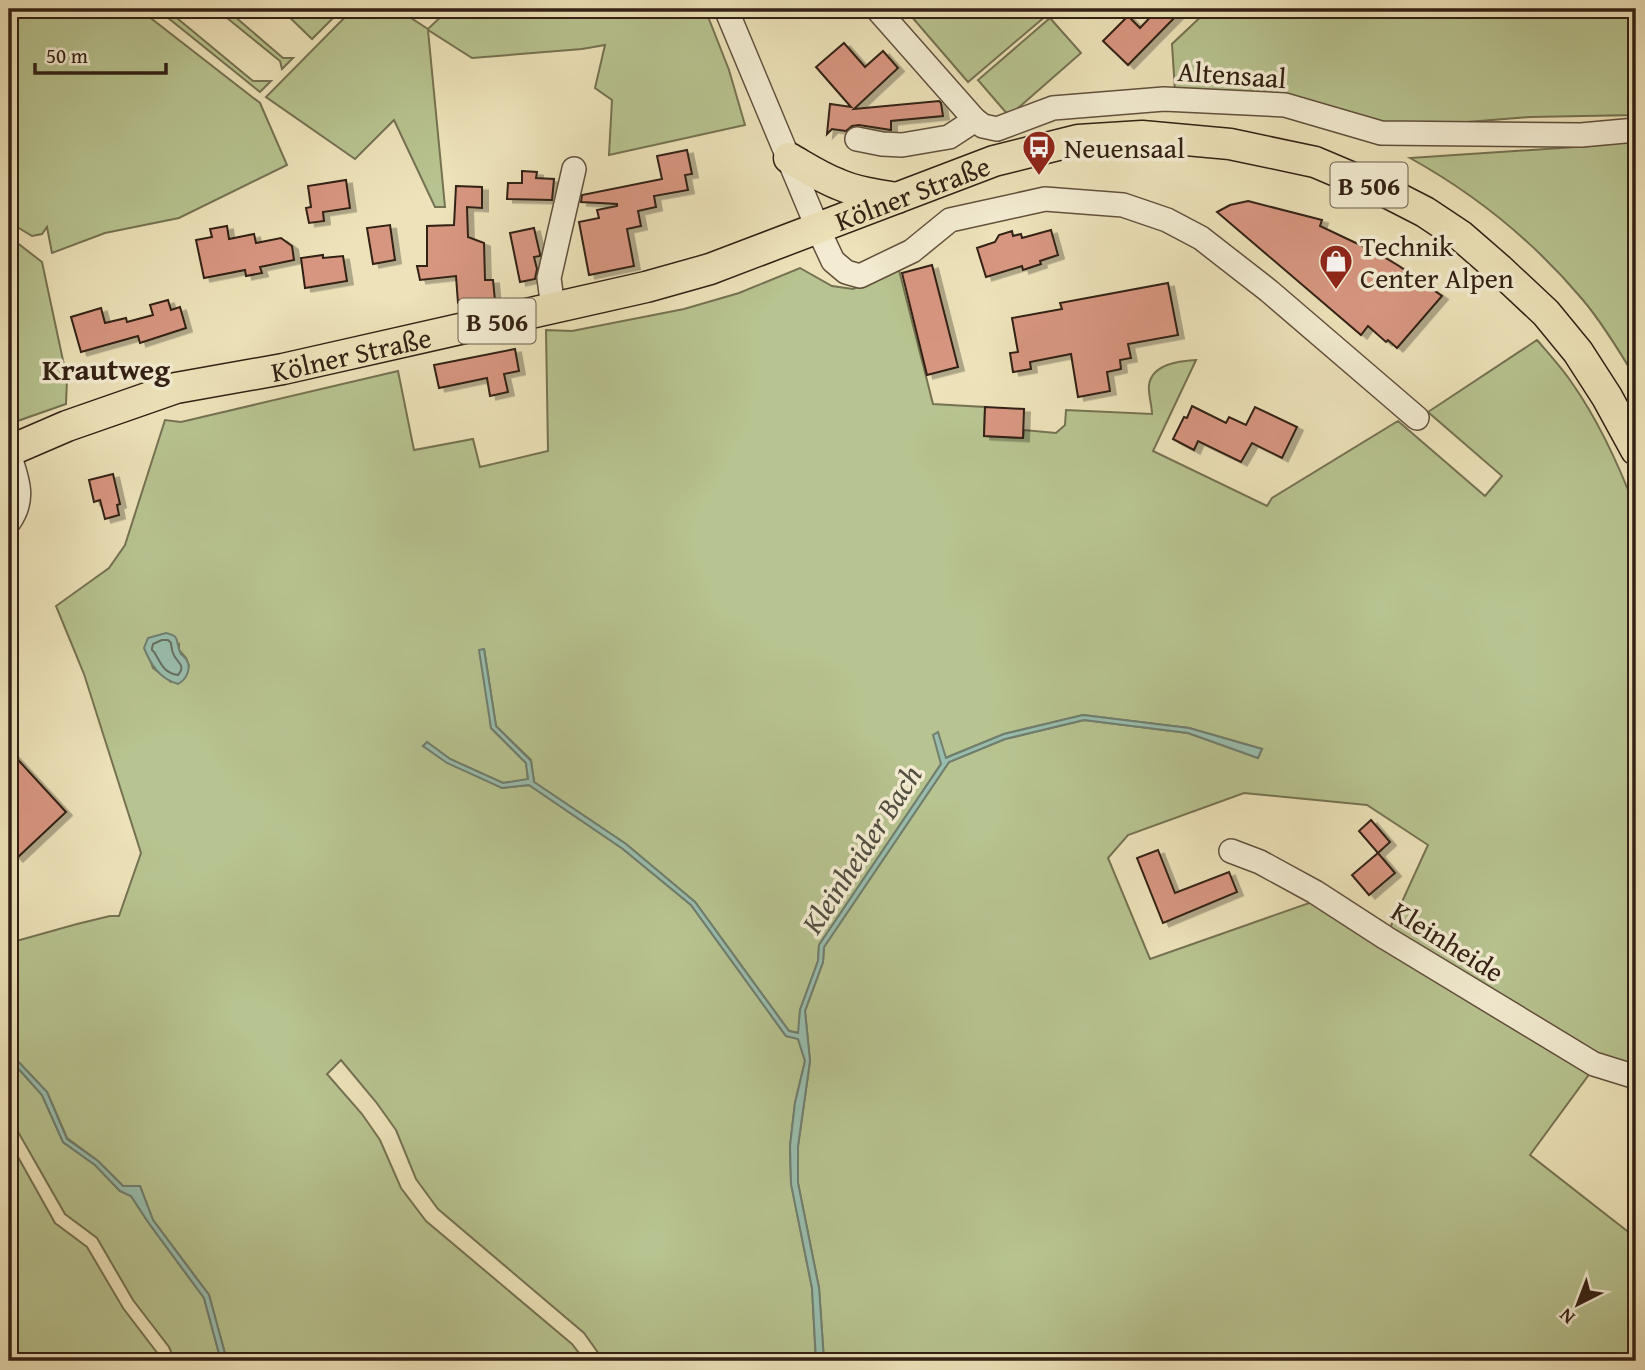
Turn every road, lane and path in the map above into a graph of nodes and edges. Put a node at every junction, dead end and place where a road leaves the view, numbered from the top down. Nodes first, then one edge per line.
1 (726, 9) edge
2 (877, 9) edge
3 (975, 120) junction
4 (1636, 130) edge
5 (857, 139) dead end
6 (789, 158) junction
7 (575, 169) dead end
8 (897, 198) junction
9 (818, 229) junction
10 (553, 308) junction
11 (1417, 418) dead end
12 (1636, 450) edge
13 (9, 452) edge
14 (9, 522) edge
15 (1230, 851) dead end
16 (1636, 1077) edge

1 - 6 street
2 - 3 street
3 - 4 street, Altensaal
3 - 5 street
6 - 8 main road
6 - 9 street
7 - 10 street
8 - 9 main road, Kölner Straße / B 506
8 - 12 main road, Kölner Straße / B 506
9 - 10 main road, Kölner Straße / B 506
9 - 11 street, Kölner Straße
10 - 13 main road, Kölner Straße / B 506
13 - 14 street
15 - 16 street, Kleinheide

